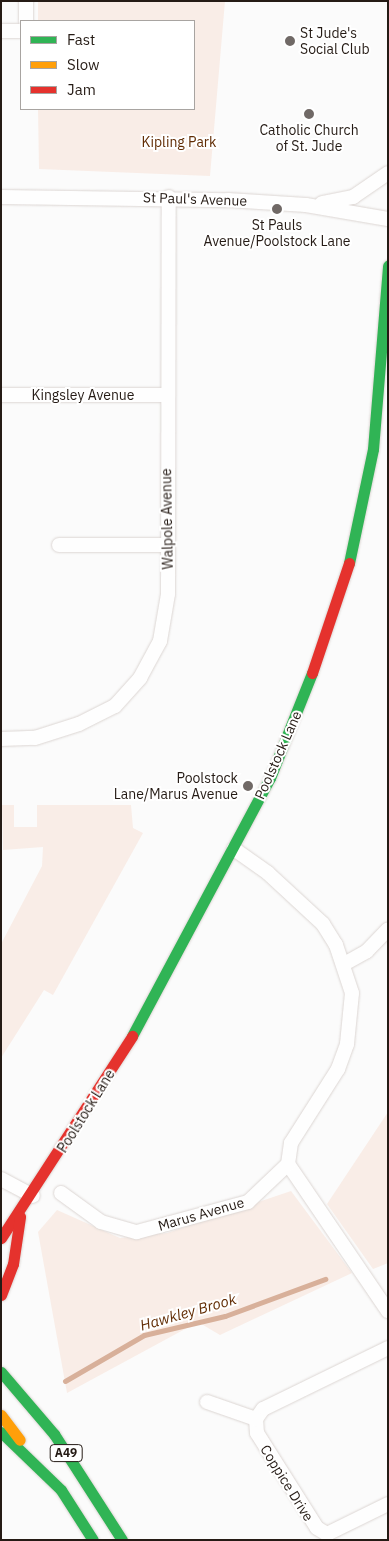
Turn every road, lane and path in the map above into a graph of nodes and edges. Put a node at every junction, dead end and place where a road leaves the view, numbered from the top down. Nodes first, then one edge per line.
1 (26, 1) edge
2 (26, 20) edge
3 (1, 31) edge
4 (20, 31) edge
5 (388, 173) edge
6 (1, 197) edge
7 (169, 197) junction
8 (306, 205) junction
9 (388, 219) edge
10 (388, 266) edge
11 (1, 395) edge
12 (165, 395) junction
13 (59, 545) dead end
14 (168, 545) junction
15 (1, 739) edge
16 (234, 849) junction
17 (388, 929) edge
18 (344, 964) junction
19 (288, 1164) junction
20 (1, 1178) edge
21 (61, 1193) dead end
22 (33, 1196) junction
23 (20, 1215) junction
24 (1, 1238) edge
25 (1, 1263) edge
26 (1, 1295) edge
27 (388, 1311) edge
28 (388, 1348) edge
29 (1, 1372) edge
30 (207, 1402) dead end
31 (1, 1415) edge
32 (256, 1419) junction
33 (1, 1432) edge
34 (1, 1447) edge
35 (44, 1472) junction
36 (388, 1504) edge
37 (327, 1537) edge
38 (93, 1540) edge
39 (122, 1540) edge

1 - 2 street
3 - 4 street
5 - 8 street
6 - 7 street, St Paul's Avenue
7 - 8 street, St Paul's Avenue
7 - 12 street, Walpole Avenue
8 - 9 street, St Paul's Avenue
10 - 16 main road, Poolstock Lane
11 - 12 street, Kingsley Avenue
12 - 14 street, Walpole Avenue
13 - 14 street
14 - 15 street, Walpole Avenue
16 - 18 street
16 - 22 main road, Poolstock Lane
17 - 18 street
18 - 19 street
19 - 21 street, Marus Avenue
19 - 27 street
20 - 22 street
22 - 23 main road, Poolstock Lane
23 - 24 main road, Poolstock Lane
23 - 25 main road, Poolstock Lane
23 - 26 main road
28 - 32 street
29 - 39 main road, A49
30 - 32 street
31 - 35 main road
32 - 37 street, Coppice Drive
33 - 35 main road, A49
34 - 35 main road
35 - 38 main road, A49
36 - 37 street, Coppice Drive

